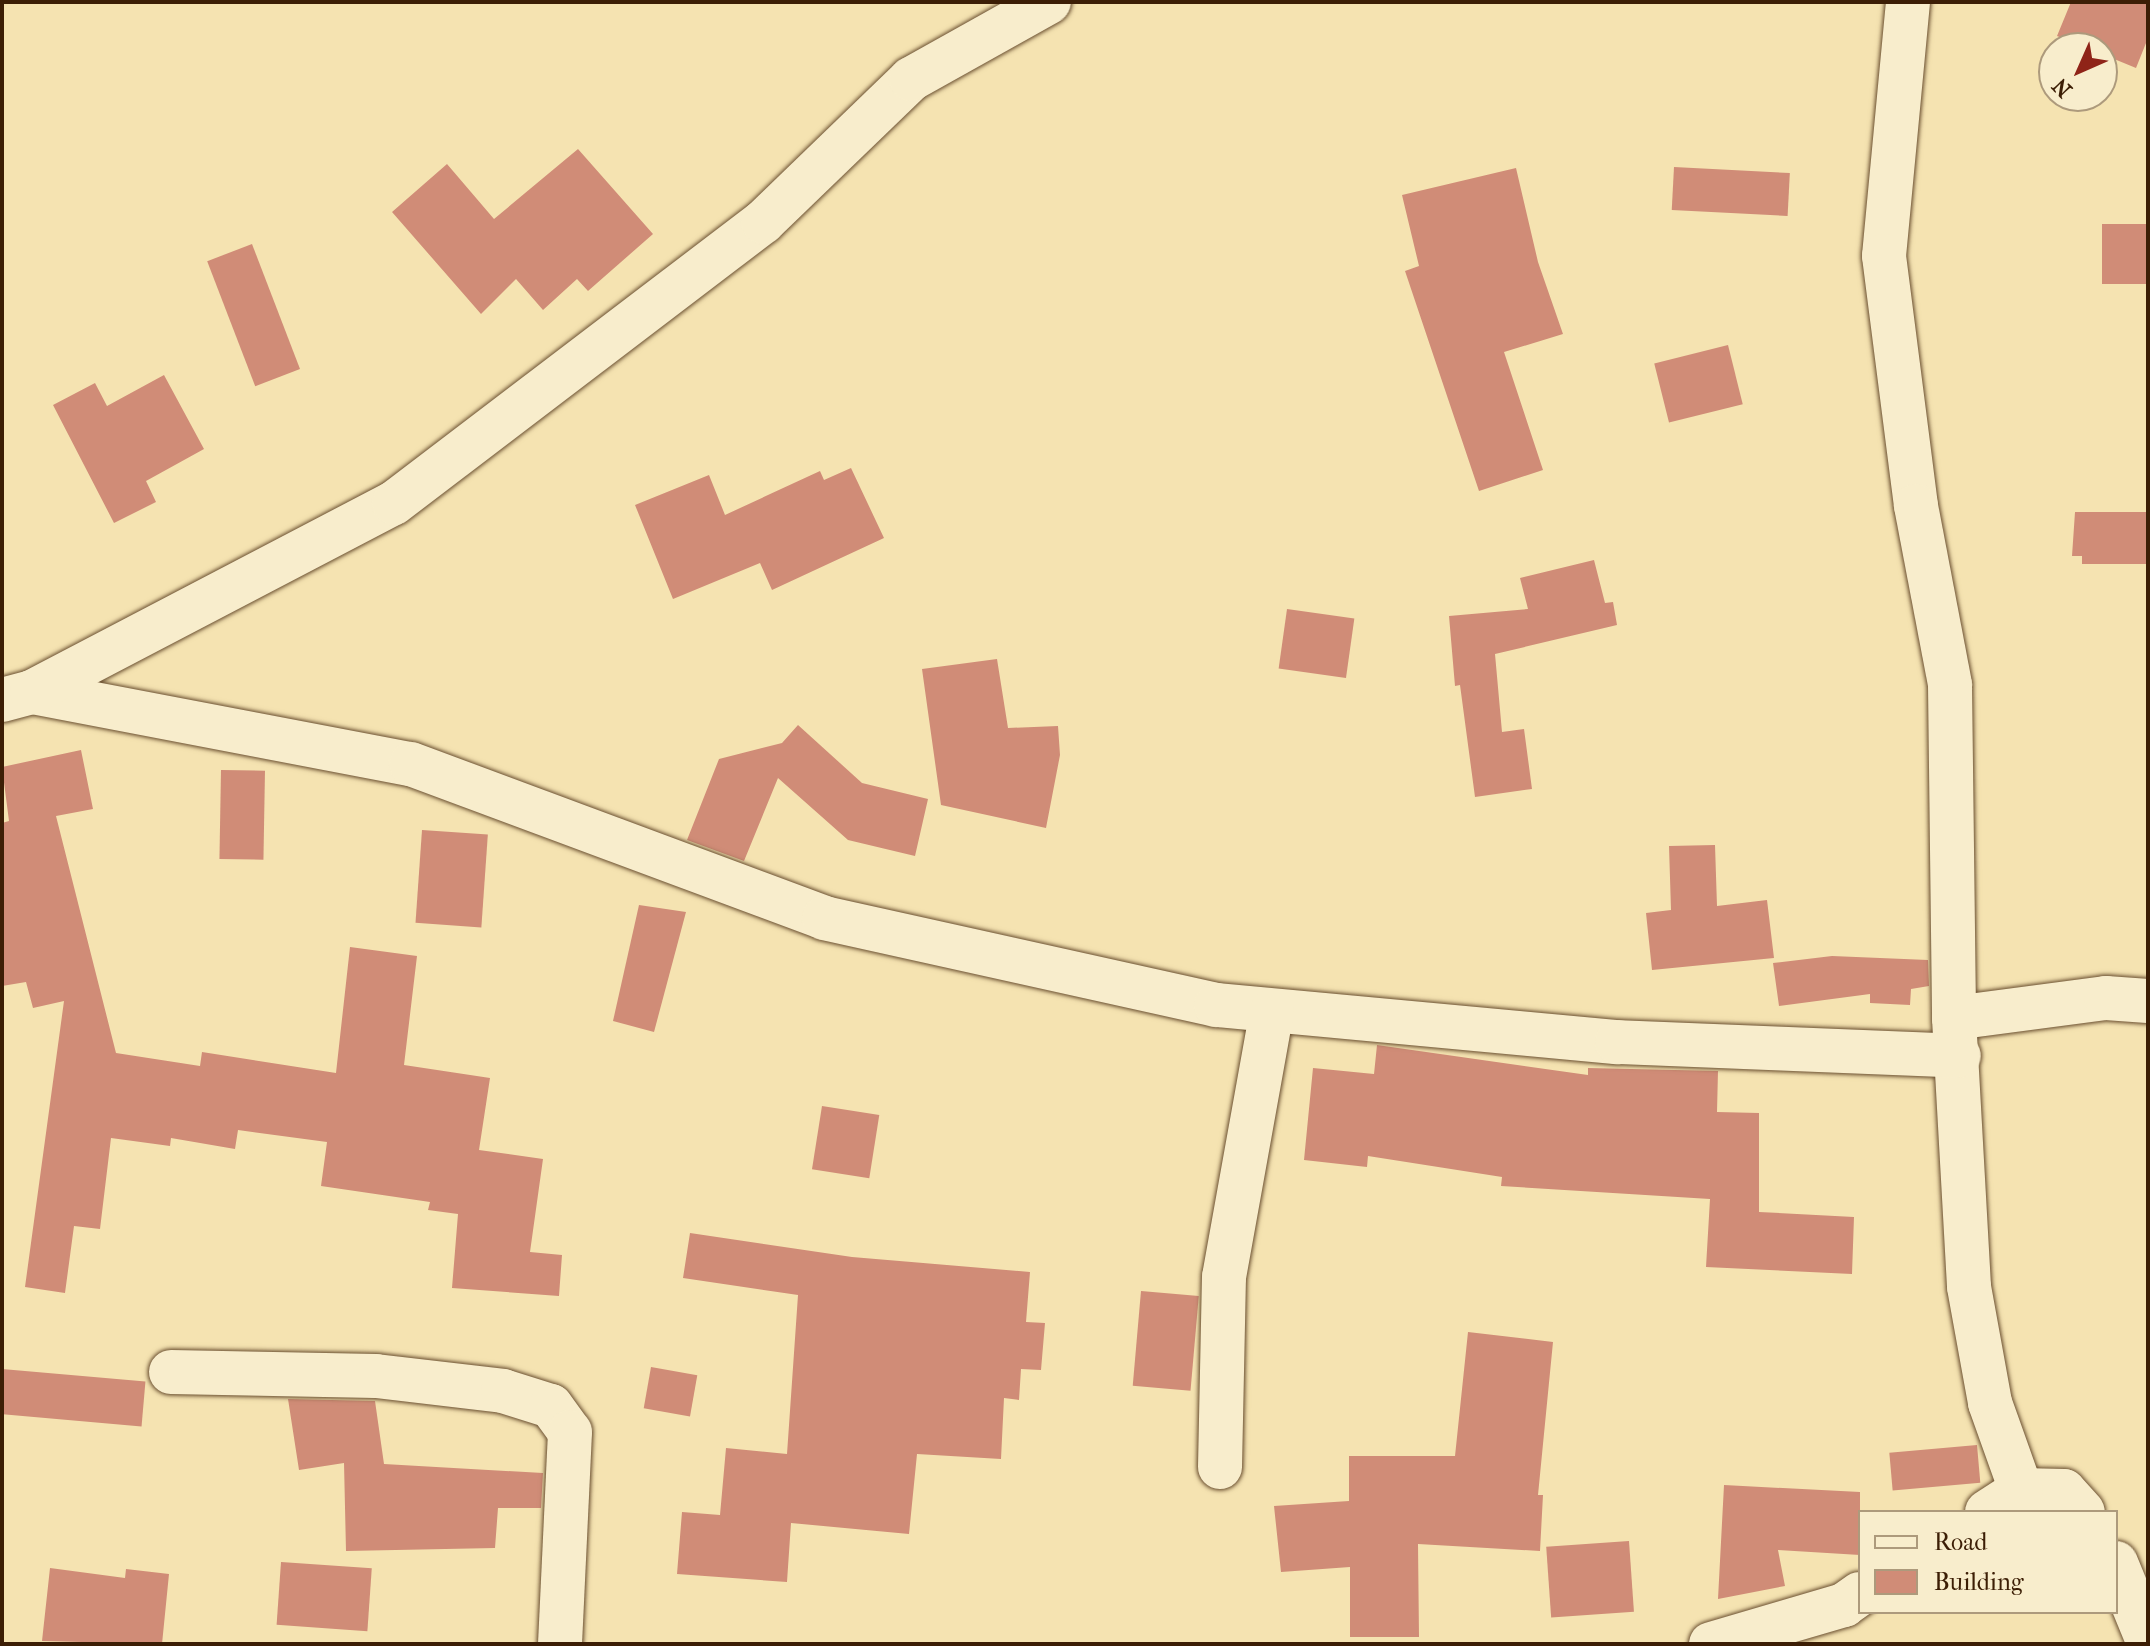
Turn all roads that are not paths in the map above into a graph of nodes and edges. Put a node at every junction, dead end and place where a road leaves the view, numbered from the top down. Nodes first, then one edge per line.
1 (1049, 2) edge
2 (1908, 2) edge
3 (17, 696) edge
4 (2148, 1001) edge
5 (1272, 1011) junction
6 (1956, 1037) junction
7 (171, 1372) dead end
8 (1220, 1467) dead end
9 (2004, 1501) edge
10 (2081, 1510) edge
11 (2118, 1568) edge
12 (1858, 1595) edge
13 (2148, 1641) edge
14 (560, 1644) edge
15 (1711, 1644) edge

1 - 3 street
2 - 6 street
3 - 5 street
4 - 6 street
5 - 6 street
5 - 8 street
6 - 9 street
7 - 14 street
9 - 10 street
11 - 13 street
12 - 15 street

